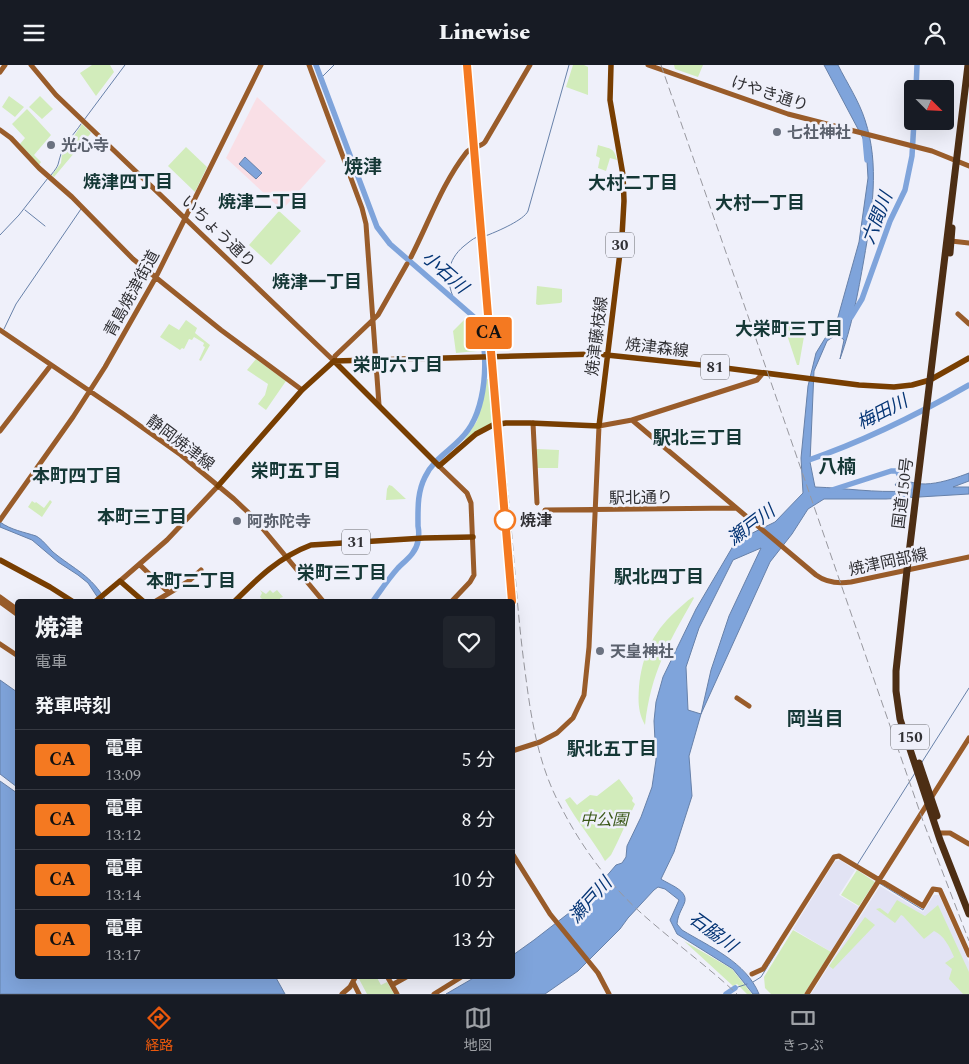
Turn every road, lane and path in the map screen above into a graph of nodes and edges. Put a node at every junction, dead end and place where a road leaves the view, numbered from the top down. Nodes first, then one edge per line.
1 (4, 65) edge
2 (31, 65) edge
3 (261, 65) edge
4 (309, 65) edge
5 (530, 65) edge
6 (611, 65) edge
7 (648, 65) edge
8 (968, 65) edge
9 (0, 72) edge
10 (969, 91) edge
11 (0, 130) edge
12 (958, 160) junction
13 (969, 165) edge
14 (185, 218) junction
15 (951, 241) junction
16 (969, 243) edge
17 (411, 257) dead end
18 (407, 264) dead end
19 (156, 277) junction
20 (958, 314) dead end
21 (373, 321) junction
22 (969, 324) edge
23 (2, 331) edge
24 (607, 356) junction
25 (969, 358) edge
26 (376, 360) junction
27 (334, 361) junction
28 (51, 365) junction
29 (763, 373) junction
30 (932, 379) junction
31 (302, 390) junction
32 (91, 391) junction
33 (378, 405) junction
34 (632, 420) junction
35 (532, 423) junction
36 (599, 426) junction
37 (0, 431) edge
38 (435, 462) junction
39 (218, 486) junction
40 (537, 503) dead end
41 (738, 509) junction
42 (545, 510) dead end
43 (595, 510) junction
44 (0, 520) edge
45 (473, 537) junction
46 (286, 557) junction
47 (969, 557) edge
48 (0, 560) edge
49 (140, 565) junction
50 (909, 570) junction
51 (201, 571) dead end
52 (120, 581) junction
53 (169, 593) junction
54 (0, 597) edge
55 (69, 599) edge
56 (98, 599) edge
57 (141, 599) edge
58 (159, 599) edge
59 (237, 599) edge
60 (321, 599) edge
61 (454, 599) edge
62 (0, 602) edge
63 (15, 608) edge
64 (15, 613) edge
65 (0, 645) edge
66 (15, 654) edge
67 (737, 698) dead end
68 (750, 706) dead end
69 (969, 738) edge
70 (515, 750) edge
71 (929, 801) junction
72 (940, 833) junction
73 (969, 844) edge
74 (515, 858) edge
75 (879, 880) junction
76 (969, 903) edge
77 (969, 914) edge
78 (969, 955) edge
79 (752, 975) dead end
80 (354, 979) edge
81 (389, 979) edge
82 (403, 979) edge
83 (458, 979) edge
84 (392, 985) junction
85 (342, 994) edge
86 (360, 994) edge
87 (397, 994) edge
88 (434, 994) edge
89 (608, 994) edge
90 (807, 994) edge

1 - 9 street
2 - 14 street, いちょう通り
3 - 14 street, 青島焼津街道
4 - 21 street
5 - 17 street
6 - 24 main road, 焼津藤枝線 / 30
7 - 12 street, けやき通り
8 - 12 highway, 国道150号 / 150
10 - 12 highway, 国道150号 / 150
11 - 19 street
12 - 13 street, けやき通り
12 - 15 highway, 国道150号 / 150
12 - 30 highway, 国道150号 / 150
14 - 19 street, 青島焼津街道
14 - 27 street, いちょう通り
15 - 16 street
15 - 30 highway, 国道150号 / 150
18 - 21 street
19 - 31 street
19 - 32 street, 青島焼津街道
20 - 22 street
21 - 26 street
21 - 27 street
23 - 28 street, 静岡焼津線
24 - 26 main road, 焼津森線 / 81
24 - 29 main road, 焼津森線 / 81
24 - 36 main road, 焼津藤枝線 / 30
25 - 30 main road, 焼津森線 / 81
26 - 27 main road, 焼津森線 / 81
26 - 33 street
27 - 31 main road
27 - 33 main road, いちょう通り
28 - 32 street, 静岡焼津線
28 - 37 street
29 - 30 main road, 焼津森線 / 81
29 - 34 street
30 - 50 highway, 国道150号 / 150
31 - 39 main road
32 - 39 street, 静岡焼津線
32 - 44 street, 青島焼津街道
33 - 38 main road, いちょう通り
34 - 36 street
34 - 41 street, 焼津岡部線
35 - 36 main road
35 - 38 main road
35 - 40 street
36 - 43 street
38 - 45 street
39 - 46 street, 静岡焼津線
39 - 49 street
41 - 43 street, 駅北通り
41 - 50 street, 焼津岡部線
42 - 43 street, 駅北通り
43 - 70 street
45 - 46 main road, 31
45 - 61 street
46 - 59 main road, 31
46 - 60 street, 静岡焼津線
47 - 50 street, 焼津岡部線
48 - 55 main road
49 - 52 street
49 - 53 street
50 - 71 highway, 国道150号 / 150
51 - 53 street
52 - 56 main road
52 - 57 main road
53 - 58 street
54 - 63 street
62 - 64 street
65 - 66 street
67 - 68 street
69 - 71 street
71 - 72 highway, 国道150号 / 150
71 - 75 street
72 - 73 street
72 - 76 highway, 国道150号 / 150
72 - 77 highway, 国道150号 / 150
74 - 89 street
75 - 78 street
75 - 79 street
75 - 90 street
80 - 85 street
80 - 86 street
81 - 84 street
82 - 84 street
83 - 88 street
84 - 87 street

